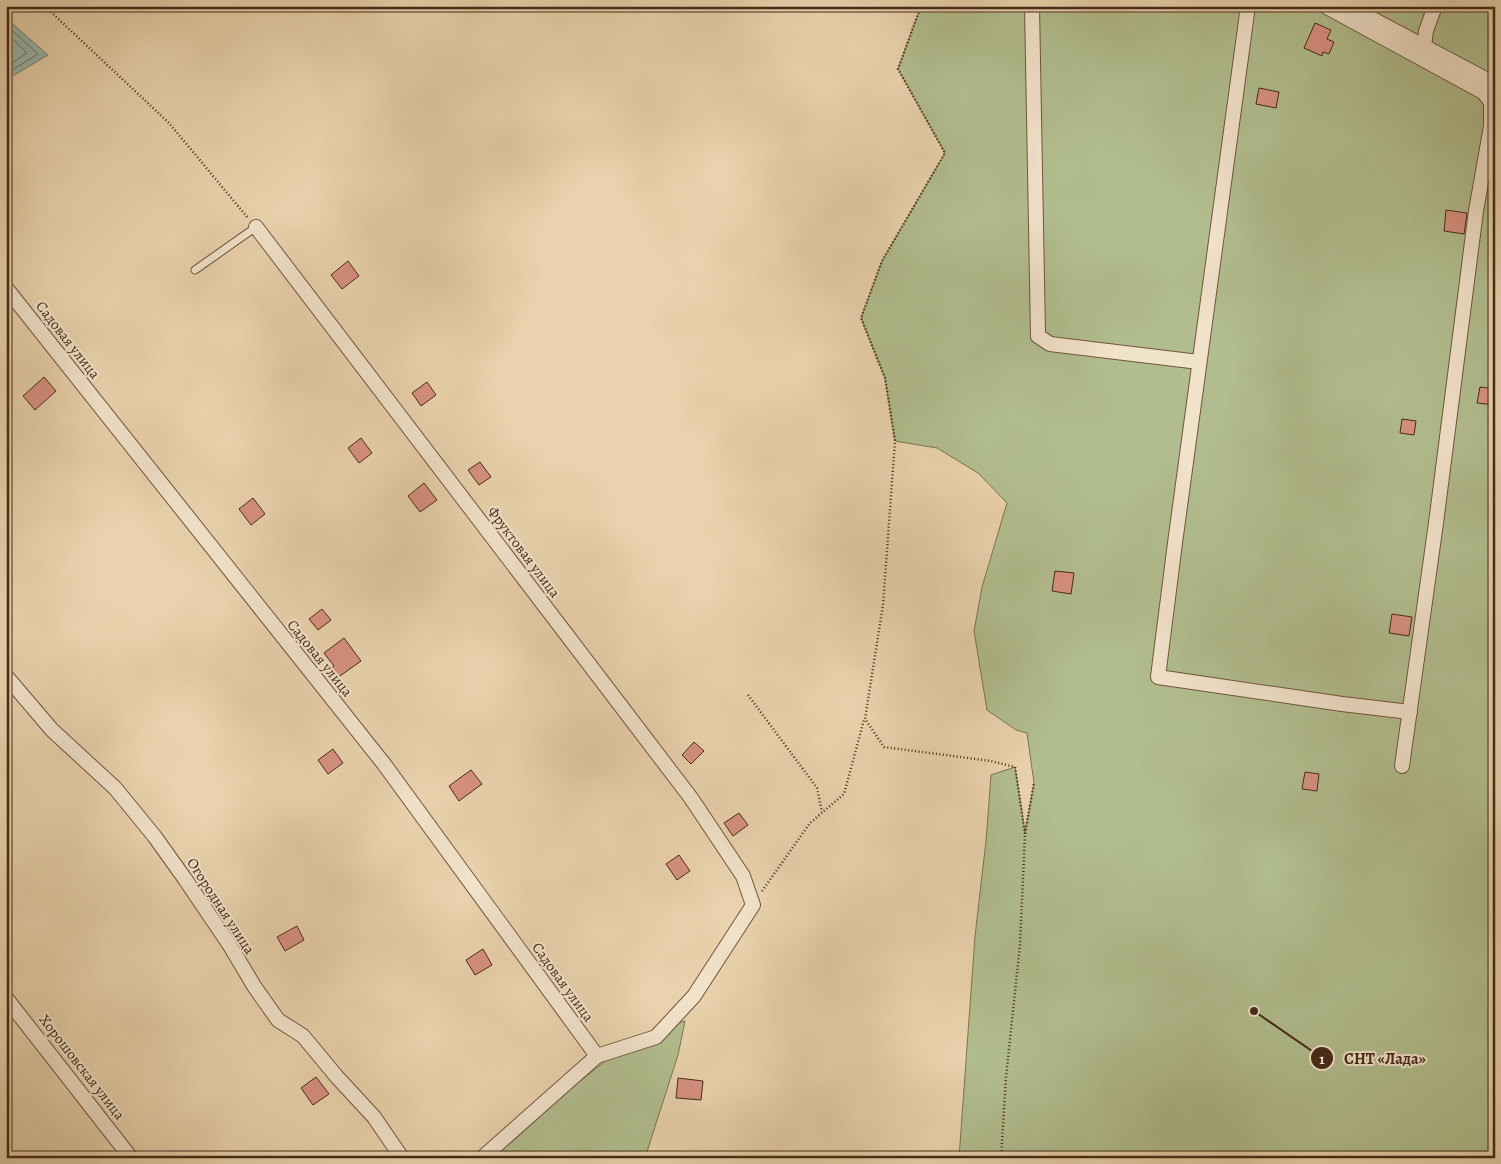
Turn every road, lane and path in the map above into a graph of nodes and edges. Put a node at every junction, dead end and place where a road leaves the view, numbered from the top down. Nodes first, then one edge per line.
1 (42, 6) edge
2 (920, 6) edge
3 (1032, 6) edge
4 (1248, 6) edge
5 (1325, 6) edge
6 (1348, 6) edge
7 (1436, 6) edge
8 (1424, 47) junction
9 (1495, 84) edge
10 (256, 227) junction
11 (195, 270) dead end
12 (6, 288) edge
13 (1199, 362) junction
14 (6, 676) edge
15 (748, 695) dead end
16 (1410, 712) junction
17 (865, 719) junction
18 (1402, 766) dead end
19 (1034, 783) dead end
20 (822, 813) junction
21 (1026, 834) junction
22 (753, 905) junction
23 (6, 998) edge
24 (597, 1056) junction
25 (131, 1158) edge
26 (402, 1158) edge
27 (482, 1158) edge
28 (1001, 1158) edge

1 - 10 path
2 - 17 path
3 - 13 street
4 - 13 street
5 - 16 street
6 - 8 street
7 - 8 street
8 - 9 street
10 - 11 lane
10 - 22 street, Фруктовая улица
12 - 24 street, Садовая улица
13 - 16 street
14 - 26 street, Огородная улица
15 - 20 path
16 - 18 street
17 - 20 path
17 - 21 path
19 - 21 path
20 - 22 path
21 - 28 path
22 - 24 street
23 - 25 street, Хорошовская улица
24 - 27 street

